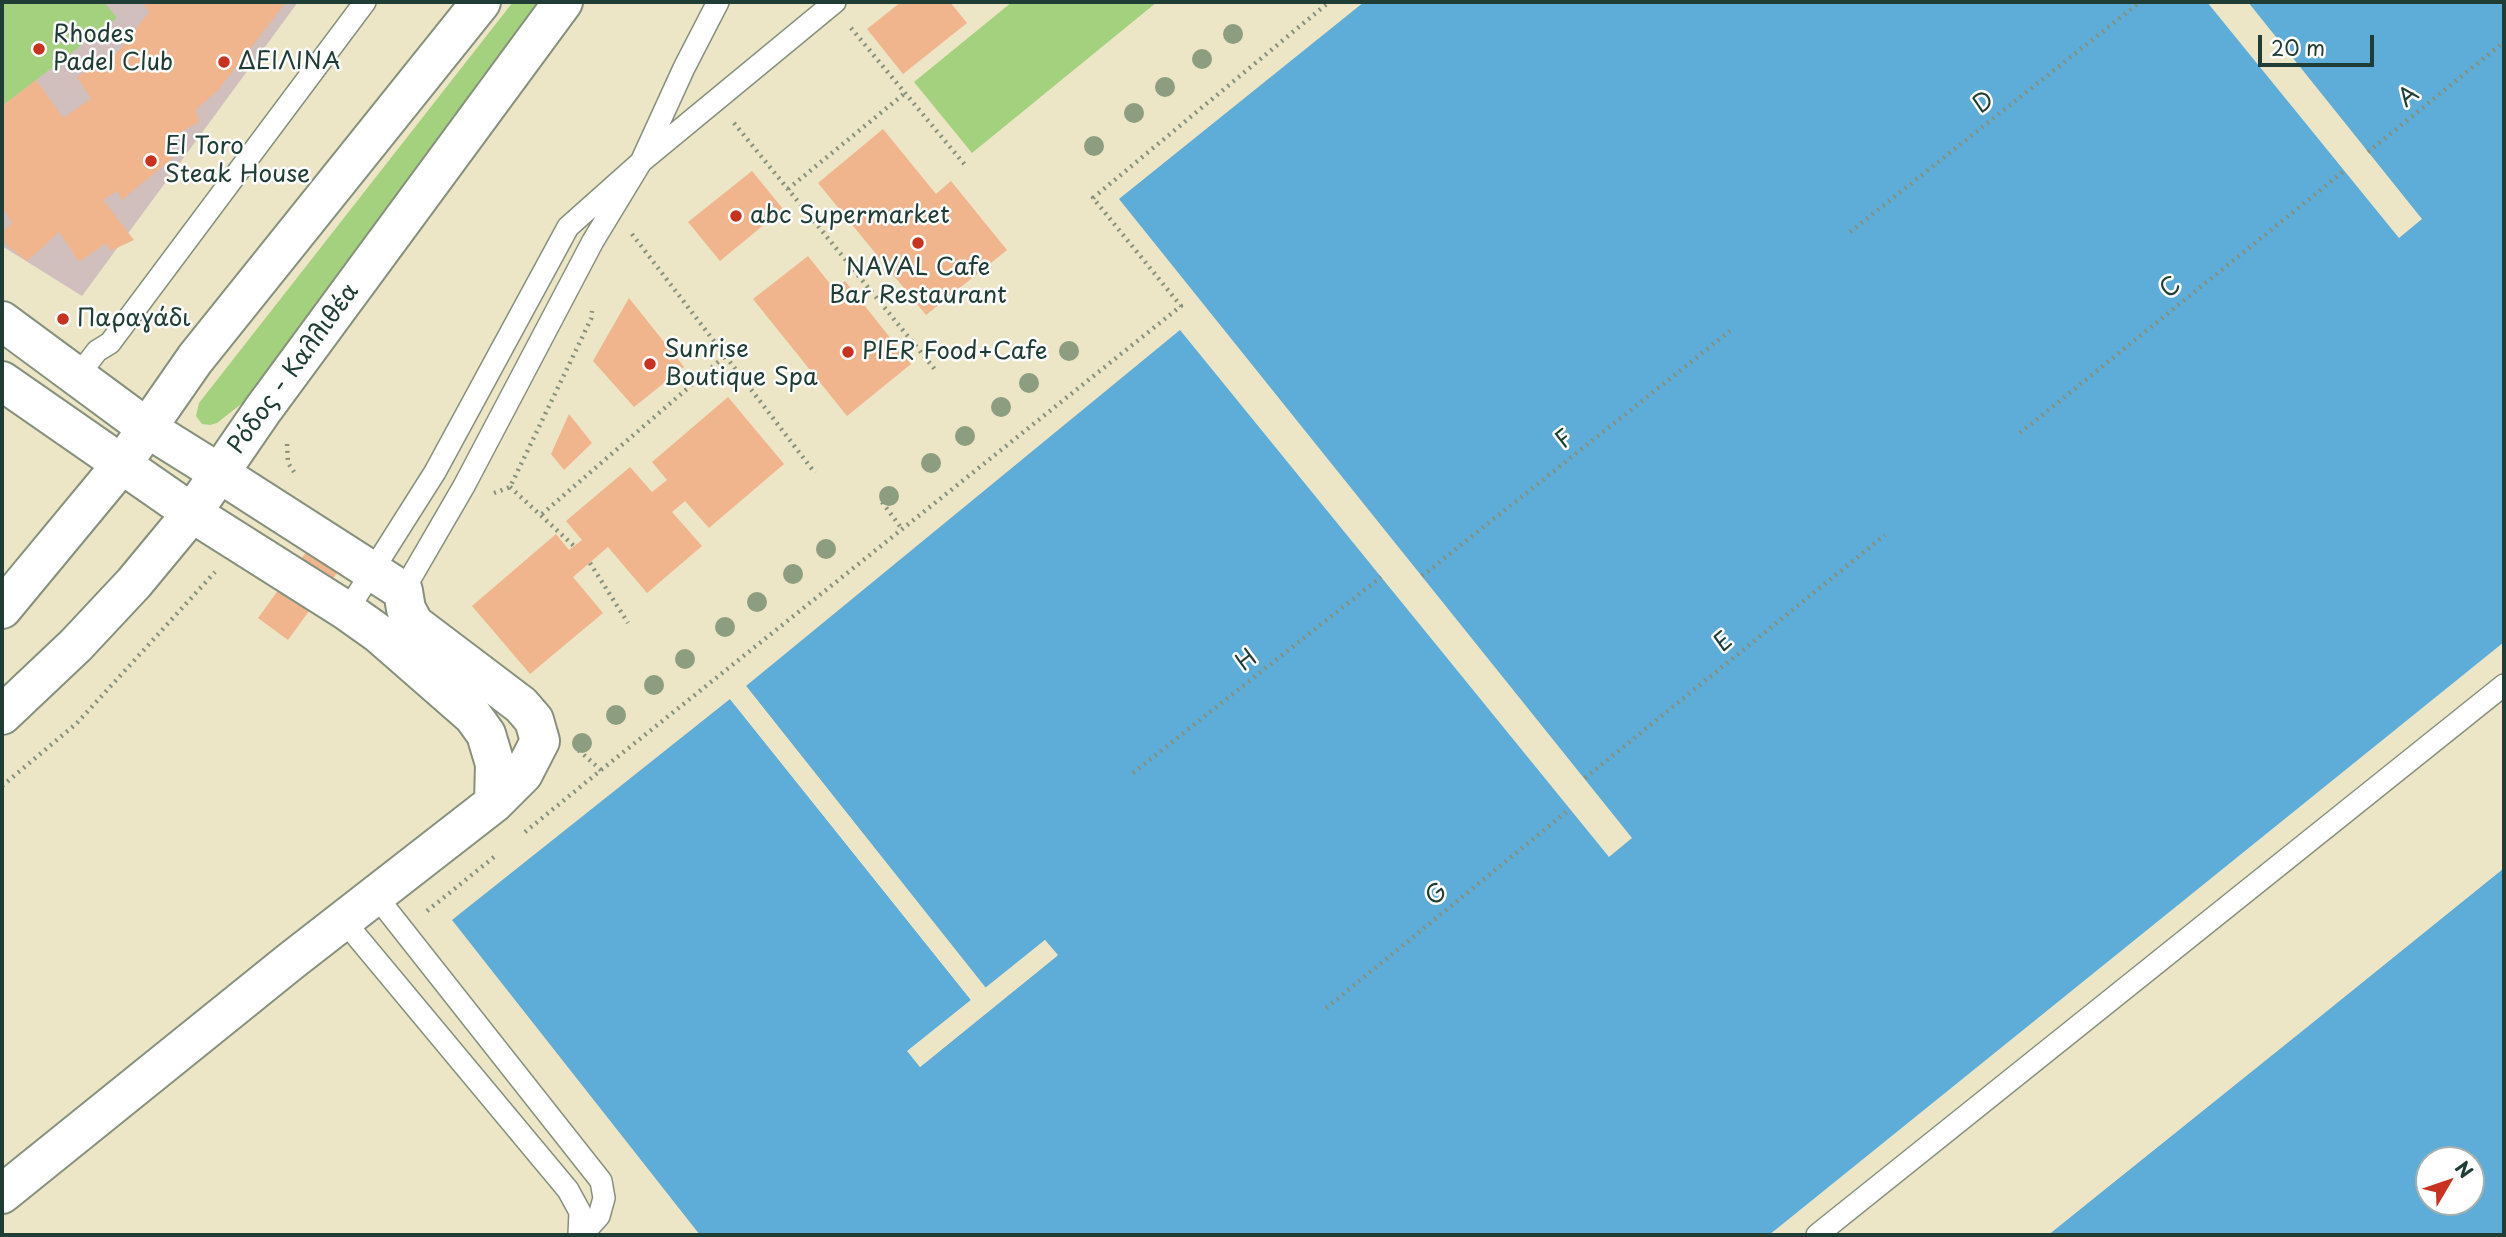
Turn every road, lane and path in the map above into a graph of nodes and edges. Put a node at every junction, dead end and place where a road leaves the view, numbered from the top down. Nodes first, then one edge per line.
1 (365, 2) edge
2 (481, 2) edge
3 (563, 2) edge
4 (718, 2) edge
5 (835, 2) edge
6 (1329, 2) edge
7 (2140, 2) edge
8 (849, 26) dead end
9 (2504, 43) edge
10 (905, 93) junction
11 (742, 112) dead end
12 (733, 121) junction
13 (723, 131) dead end
14 (2368, 152) dead end
15 (641, 162) junction
16 (965, 165) dead end
17 (2344, 171) dead end
18 (788, 189) junction
19 (627, 228) dead end
20 (1850, 232) dead end
21 (594, 299) dead end
22 (2, 321) edge
23 (1730, 331) dead end
24 (725, 356) junction
25 (937, 372) dead end
26 (77, 377) junction
27 (2, 381) edge
28 (147, 428) junction
29 (2020, 433) dead end
30 (122, 464) junction
31 (815, 473) dead end
32 (219, 474) junction
33 (510, 487) junction
34 (484, 496) dead end
35 (882, 502) dead end
36 (192, 513) junction
37 (542, 514) junction
38 (902, 529) junction
39 (1885, 535) dead end
40 (574, 546) dead end
41 (590, 563) dead end
42 (219, 568) dead end
43 (1422, 576) dead end
44 (1381, 577) dead end
45 (388, 581) junction
46 (2, 609) edge
47 (347, 611) junction
48 (628, 623) dead end
49 (378, 633) junction
50 (2504, 685) edge
51 (2, 715) edge
52 (601, 770) dead end
53 (1133, 773) dead end
54 (1585, 779) dead end
55 (2, 786) edge
56 (494, 803) junction
57 (1570, 809) dead end
58 (376, 896) junction
59 (344, 921) junction
60 (1326, 1008) dead end
61 (2, 1194) edge
62 (581, 1235) edge
63 (1817, 1235) edge

1 - 26 lane
2 - 28 street
3 - 32 street, Ρόδος - Καλλιθέα
4 - 15 lane
5 - 15 lane
6 - 38 path
7 - 20 path, D
8 - 10 path
9 - 14 path, A
10 - 16 path
10 - 18 path
11 - 12 path
12 - 13 path
12 - 18 path
15 - 45 lane
15 - 45 lane
17 - 29 path, C
18 - 25 path
19 - 24 path
21 - 33 path
22 - 26 street
23 - 43 path, F
24 - 31 path
24 - 37 path
26 - 28 street
27 - 30 street
28 - 30 street
28 - 32 street
30 - 36 street
30 - 46 street
32 - 36 street, Ρόδος - Καλλιθέα
32 - 45 street
33 - 34 path
33 - 37 path
35 - 38 path
36 - 47 street
36 - 51 street, Ρόδος - Καλλιθέα
37 - 40 path
38 - 52 path
39 - 54 path, E
41 - 48 path
42 - 55 path
44 - 53 path, H
45 - 47 lane
45 - 49 lane
45 - 56 street
47 - 49 street
49 - 56 street
50 - 63 lane
56 - 58 street
57 - 60 path, G
58 - 59 street
58 - 62 lane
59 - 61 street
59 - 62 lane

